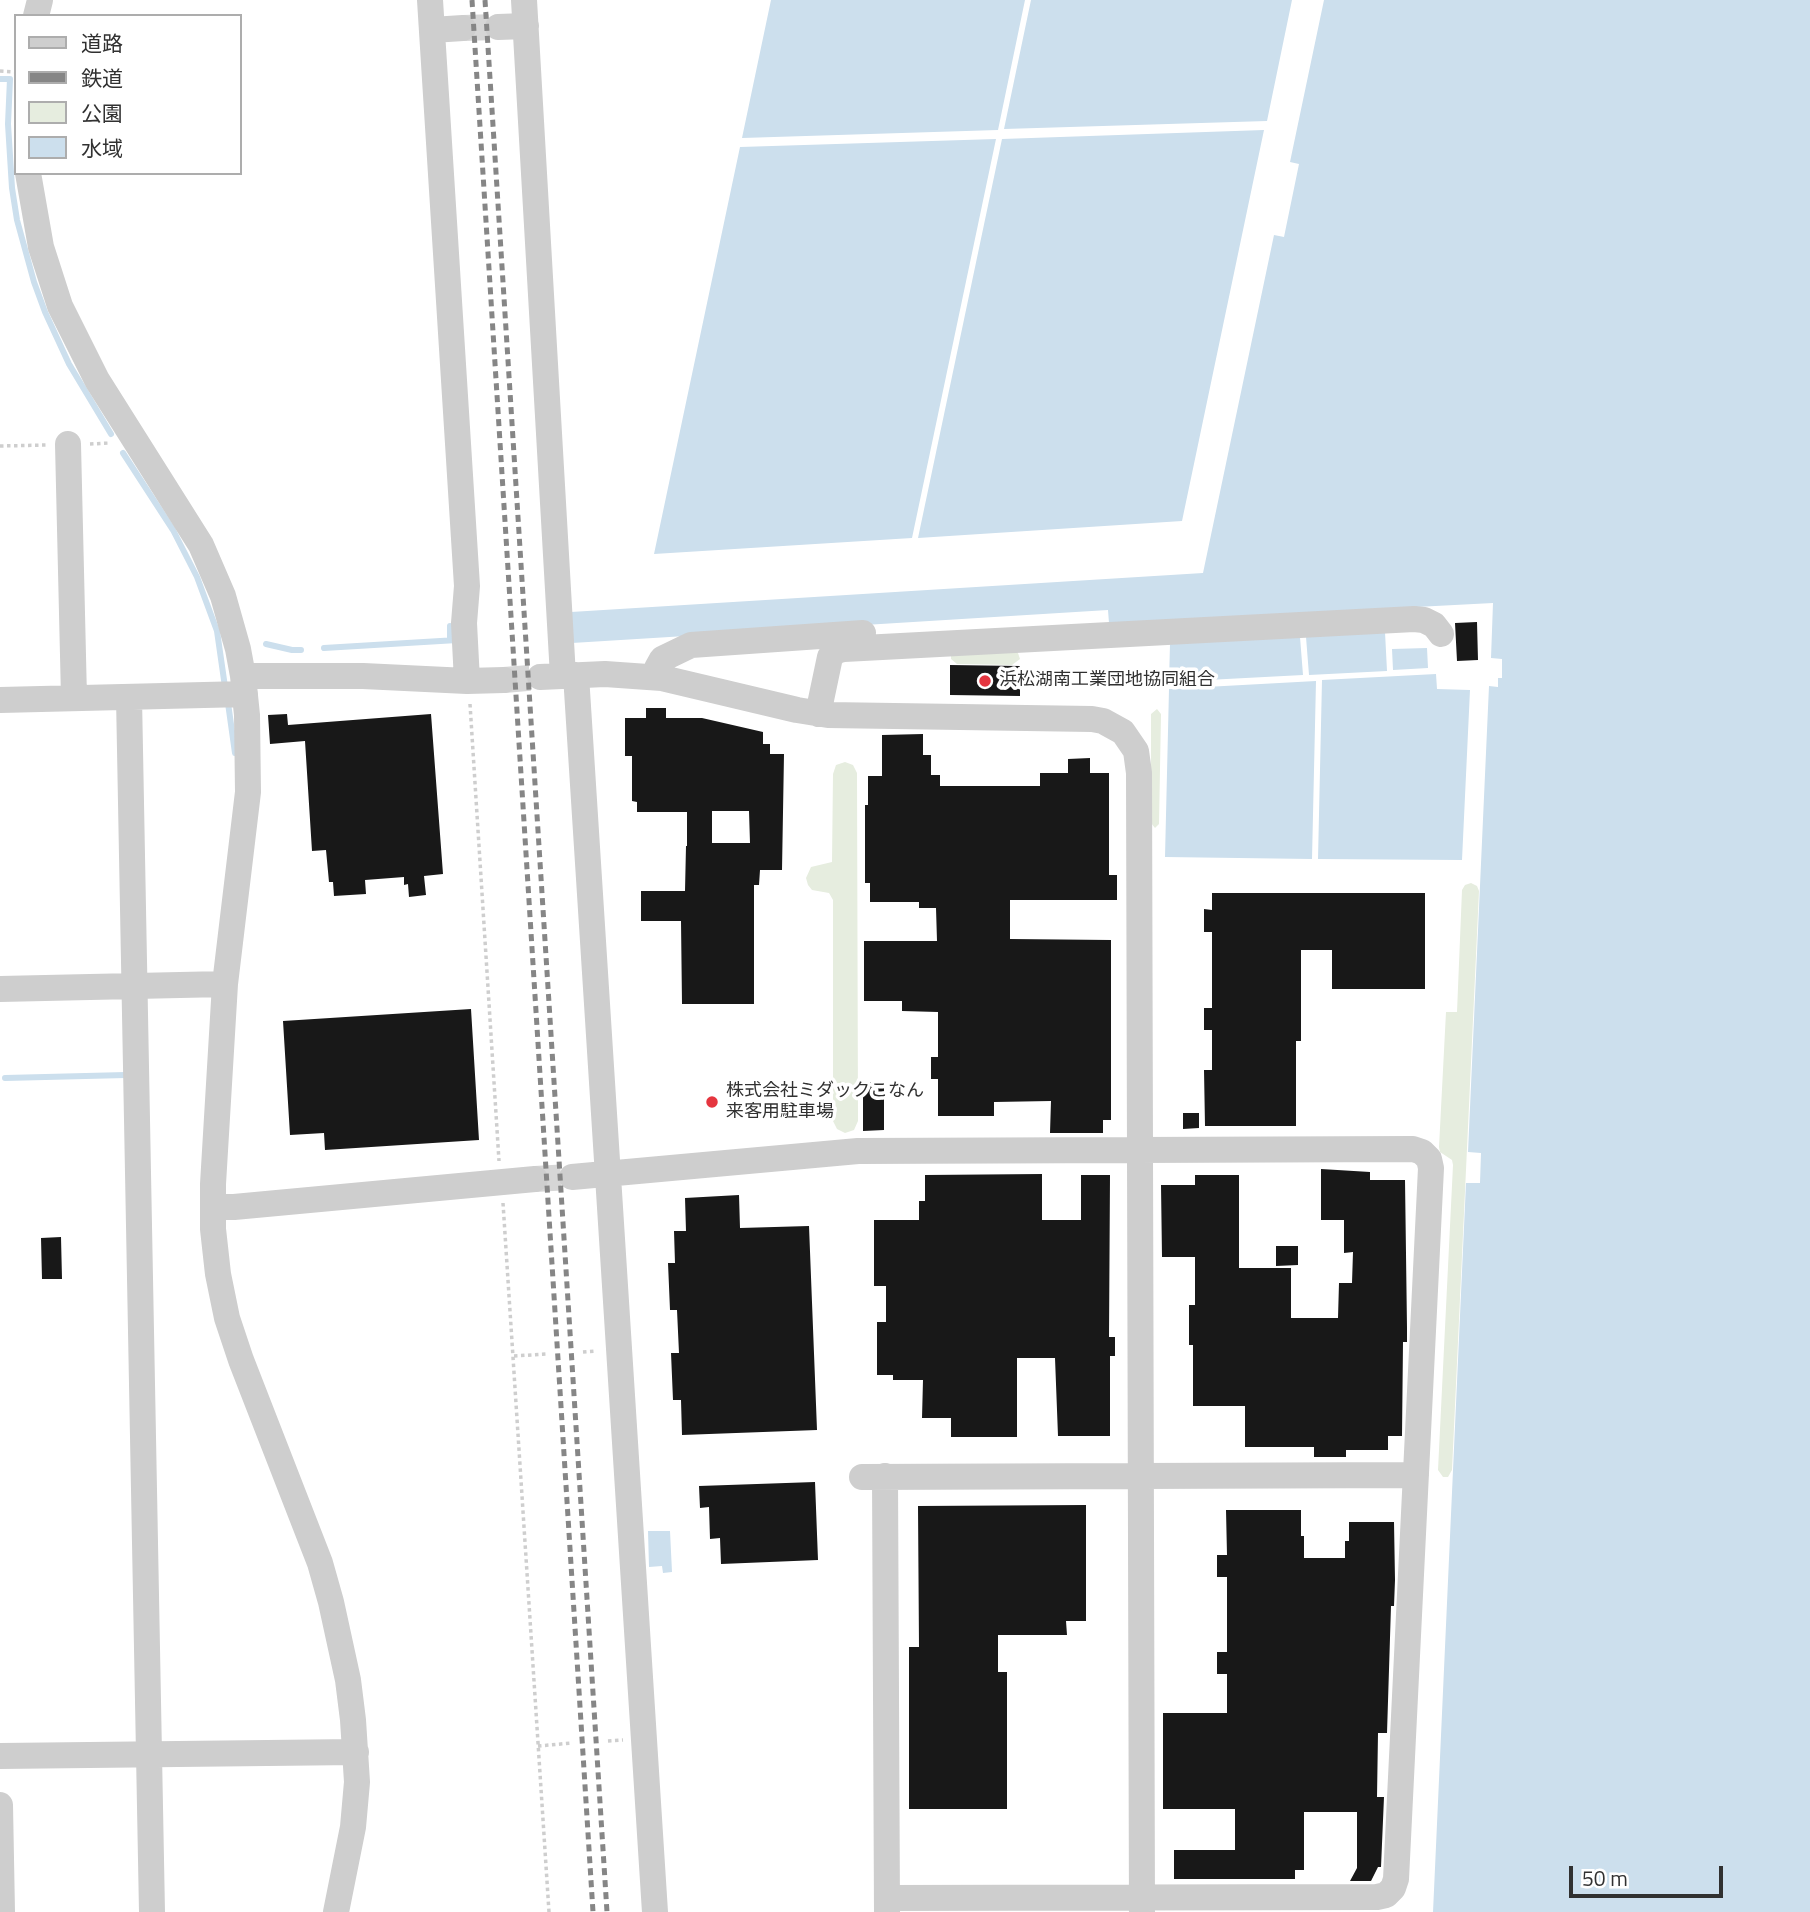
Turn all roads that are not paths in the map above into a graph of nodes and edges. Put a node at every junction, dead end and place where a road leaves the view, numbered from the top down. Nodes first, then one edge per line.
1 (430, 0) edge
2 (525, 13) edge
3 (498, 27) tunnel mouth
4 (463, 29) tunnel mouth
5 (432, 30) junction
6 (28, 175) edge
7 (68, 444) dead end
8 (1074, 620) dead end
9 (1441, 634) dead end
10 (560, 676) junction
11 (656, 677) junction
12 (504, 680) tunnel mouth
13 (467, 681) junction
14 (244, 685) junction
15 (129, 697) junction
16 (74, 698) junction
17 (0, 700) edge
18 (818, 713) junction
19 (225, 984) junction
20 (135, 986) junction
21 (0, 989) edge
22 (1140, 1150) junction
23 (608, 1175) junction
24 (572, 1177) tunnel mouth
25 (535, 1179) tunnel mouth
26 (213, 1207) junction
27 (1416, 1475) junction
28 (1141, 1476) junction
29 (356, 1752) junction
30 (149, 1755) junction
31 (0, 1756) edge
32 (0, 1805) edge
33 (887, 1905) edge
34 (1142, 1905) edge
35 (2, 1912) edge
36 (152, 1912) edge
37 (336, 1912) edge
38 (655, 1912) edge

1 - 5 street
2 - 3 street
2 - 10 street
4 - 5 street
5 - 13 street
6 - 14 street
7 - 16 street
8 - 11 street
9 - 18 street
10 - 11 street
10 - 23 street
11 - 18 street
12 - 13 street
13 - 14 street
14 - 15 street
14 - 19 street
15 - 16 street
15 - 20 street
16 - 17 street
18 - 22 street
19 - 20 street
19 - 26 street
20 - 21 street
20 - 30 street
22 - 23 street
22 - 27 street
22 - 28 street
23 - 24 street
23 - 38 street
25 - 26 street
26 - 29 street
27 - 28 street
27 - 34 street
28 - 33 street
28 - 34 street
29 - 30 street
29 - 37 street
30 - 31 street
30 - 36 street
32 - 35 street
33 - 34 street

